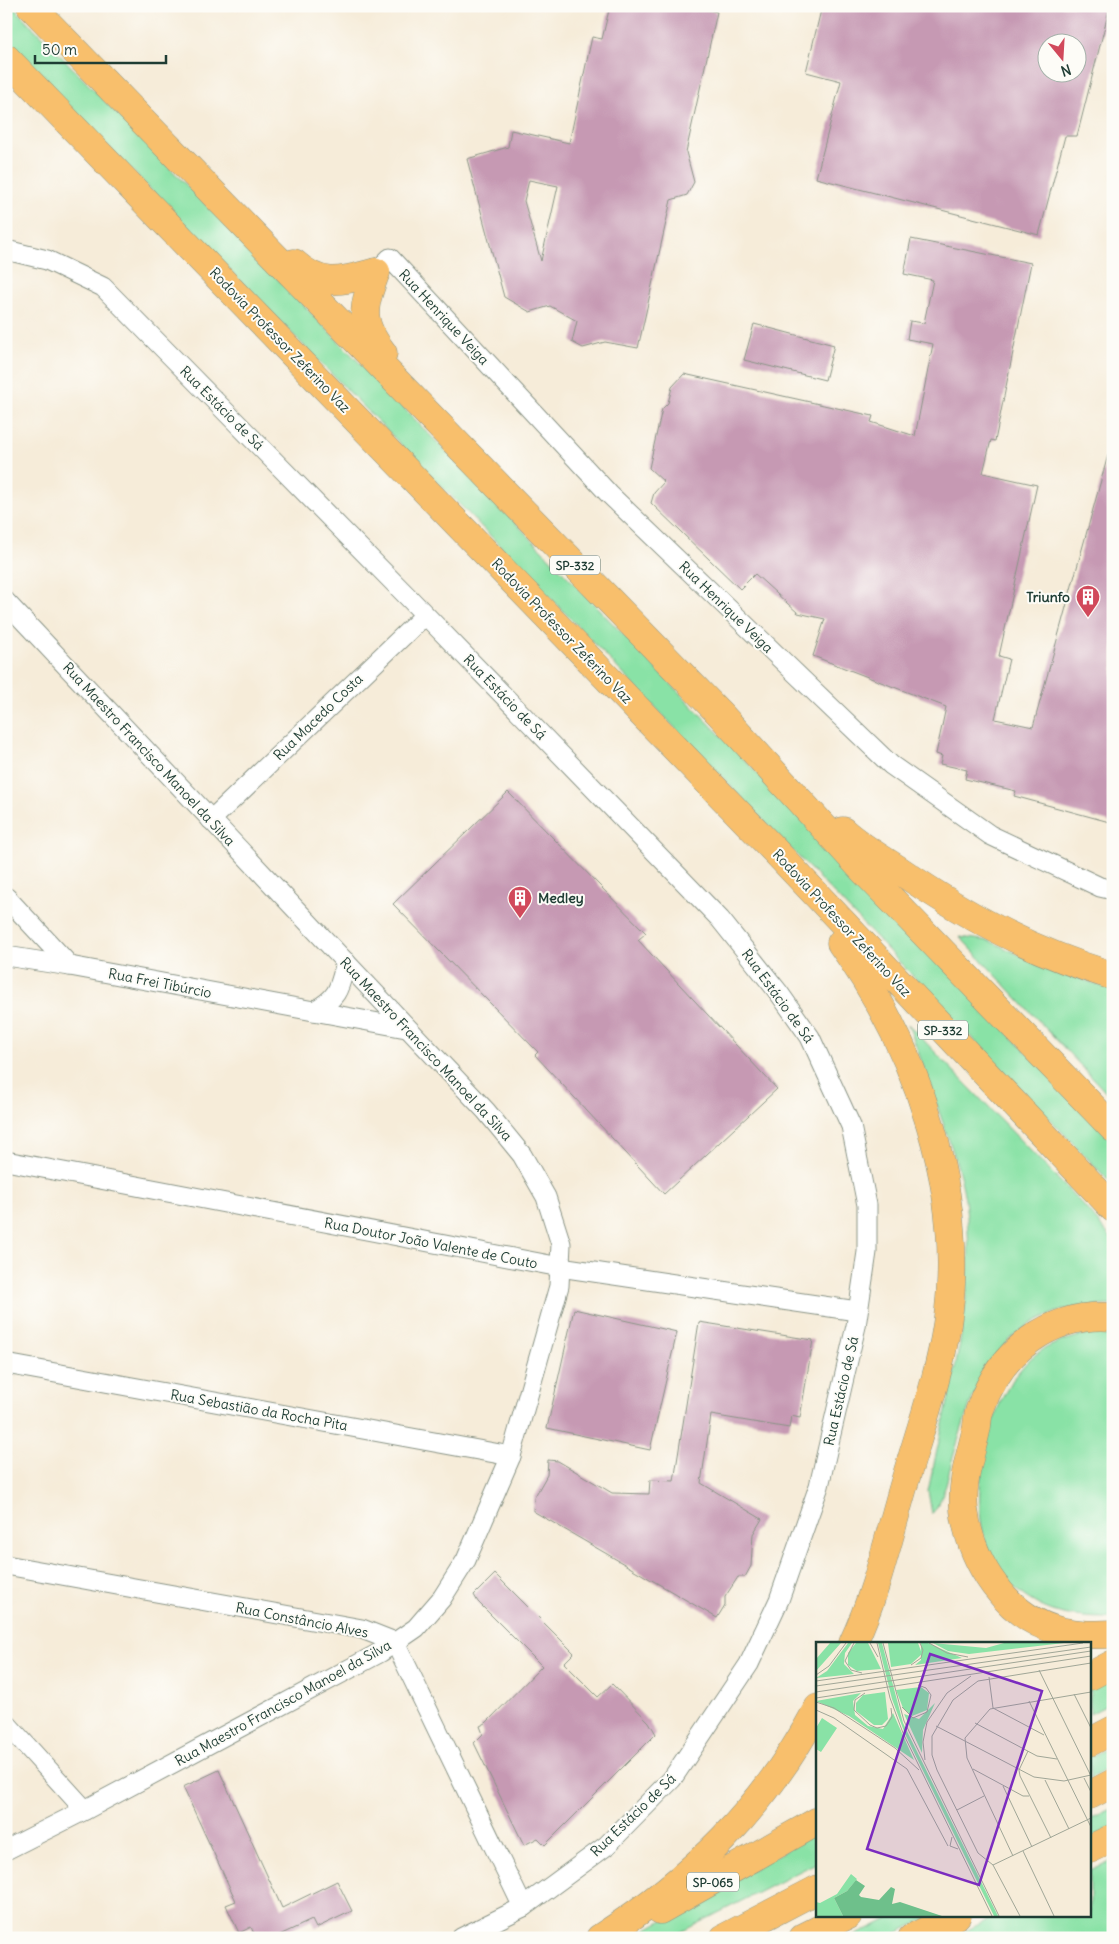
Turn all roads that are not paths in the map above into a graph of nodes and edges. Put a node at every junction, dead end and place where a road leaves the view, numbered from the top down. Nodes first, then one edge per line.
1 (31, 6) edge
2 (6, 58) edge
3 (201, 180) junction
4 (6, 250) edge
5 (383, 265) junction
6 (451, 438) junction
7 (6, 602) edge
8 (425, 614) junction
9 (720, 714) junction
10 (211, 820) junction
11 (775, 851) junction
12 (1113, 890) edge
13 (6, 897) edge
14 (6, 956) edge
15 (346, 962) junction
16 (70, 966) junction
17 (1113, 976) edge
18 (314, 1011) junction
19 (406, 1028) junction
20 (1113, 1128) edge
21 (6, 1161) edge
22 (1113, 1208) edge
23 (560, 1268) junction
24 (857, 1311) junction
25 (1113, 1317) edge
26 (6, 1364) edge
27 (511, 1456) junction
28 (6, 1565) edge
29 (1113, 1634) edge
30 (395, 1642) junction
31 (853, 1642) edge
32 (1113, 1664) edge
33 (1092, 1675) edge
34 (816, 1711) edge
35 (6, 1723) edge
36 (1113, 1730) edge
37 (1092, 1741) edge
38 (1113, 1784) edge
39 (1092, 1794) edge
40 (85, 1810) junction
41 (816, 1823) edge
42 (1113, 1838) edge
43 (1092, 1848) edge
44 (6, 1850) edge
45 (816, 1890) edge
46 (523, 1908) junction
47 (846, 1916) edge
48 (955, 1916) edge
49 (461, 1938) edge
50 (600, 1938) edge
51 (606, 1938) edge
52 (724, 1938) edge
53 (802, 1938) edge
54 (912, 1938) edge

1 - 3 highway, SP-332
2 - 11 highway, Rodovia Professor Zeferino Vaz / SP-332
3 - 5 highway
3 - 6 highway, SP-332
4 - 8 street, Rua Estácio de Sá
5 - 6 highway
5 - 12 street, Rua Henrique Veiga
6 - 9 highway, SP-332
7 - 10 street, Rua Maestro Francisco Manoel da Silva
8 - 10 street, Rua Macedo Costa
8 - 24 street, Rua Estácio de Sá
9 - 17 highway
9 - 20 highway, SP-332
10 - 15 street, Rua Maestro Francisco Manoel da Silva
11 - 22 highway, Rodovia Professor Zeferino Vaz / SP-332
11 - 31 highway
13 - 16 street
14 - 16 street, Rua Frei Tibúrcio
15 - 18 street
15 - 19 street, Rua Maestro Francisco Manoel da Silva
16 - 18 street, Rua Frei Tibúrcio
18 - 19 street, Rua Frei Tibúrcio
19 - 23 street, Rua Maestro Francisco Manoel da Silva
21 - 23 street, Rua Doutor João Valente de Couto
23 - 24 street, Rua Doutor João Valente de Couto
23 - 27 street, Rua Maestro Francisco Manoel da Silva
24 - 46 street, Rua Estácio de Sá
25 - 29 highway
26 - 27 street, Rua Sebastião da Rocha Pita
27 - 30 street, Rua Maestro Francisco Manoel da Silva
28 - 30 street, Rua Constâncio Alves
30 - 40 street, Rua Maestro Francisco Manoel da Silva
30 - 46 street
32 - 33 highway
34 - 50 highway
35 - 40 street
36 - 37 highway
38 - 39 highway
40 - 44 street, Rua Maestro Francisco Manoel da Silva
41 - 51 highway, SP-065
42 - 43 highway
45 - 52 highway
46 - 49 street, Rua Estácio de Sá
47 - 53 highway
48 - 54 highway

